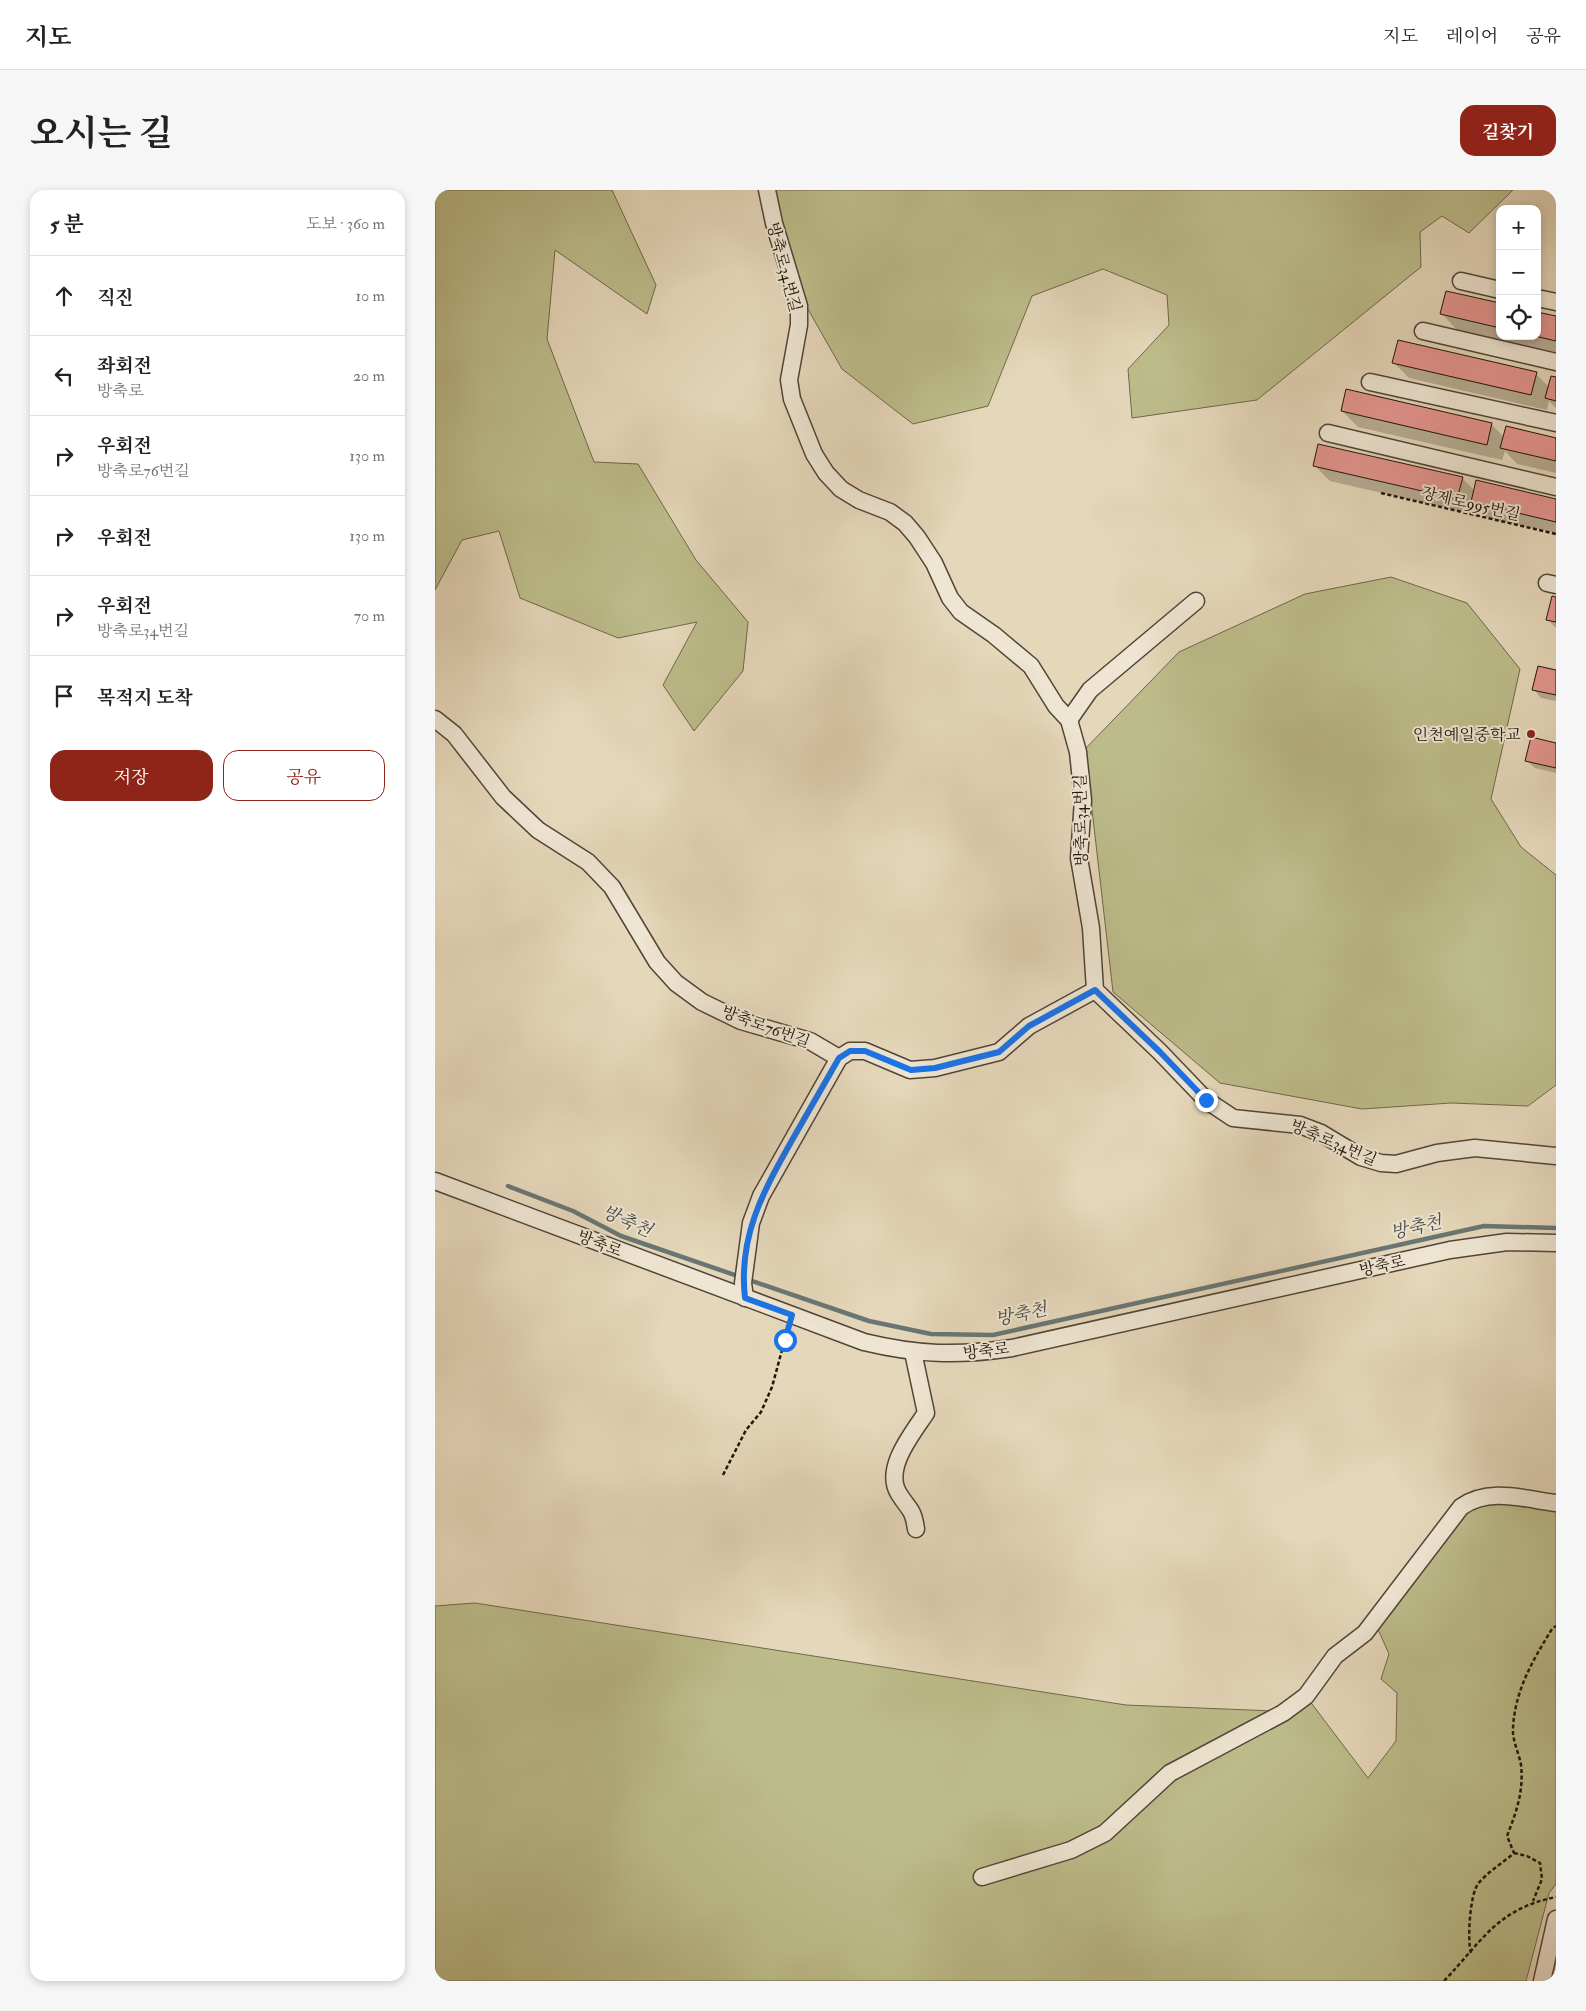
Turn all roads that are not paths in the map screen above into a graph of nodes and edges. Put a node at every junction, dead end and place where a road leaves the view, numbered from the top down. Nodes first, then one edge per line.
1 (767, 190) edge
2 (1461, 281) dead end
3 (1496, 289) edge
4 (1541, 299) edge
5 (1556, 302) edge
6 (1423, 331) dead end
7 (1556, 362) edge
8 (1370, 382) dead end
9 (1556, 423) edge
10 (1328, 433) dead end
11 (1556, 487) edge
12 (1196, 601) dead end
13 (435, 719) edge
14 (1069, 720) junction
15 (1095, 990) junction
16 (839, 1058) junction
17 (1556, 1156) edge
18 (435, 1181) edge
19 (1556, 1243) edge
20 (744, 1284) junction
21 (913, 1352) junction
22 (1556, 1503) edge
23 (916, 1528) dead end
24 (982, 1877) dead end
25 (1556, 1919) edge
26 (1551, 1968) edge
27 (1542, 1981) edge

1 - 14 street, 방축로34번길
2 - 3 street
4 - 5 street
6 - 7 street
8 - 9 street
10 - 11 street
12 - 14 street
13 - 16 street, 방축로76번길
14 - 15 street, 방축로34번길
15 - 16 street
15 - 17 street, 방축로34번길
16 - 20 street
18 - 20 street, 방축로
19 - 21 street, 방축로
20 - 21 street, 방축로
21 - 23 street
22 - 24 street
25 - 26 street
26 - 27 street

